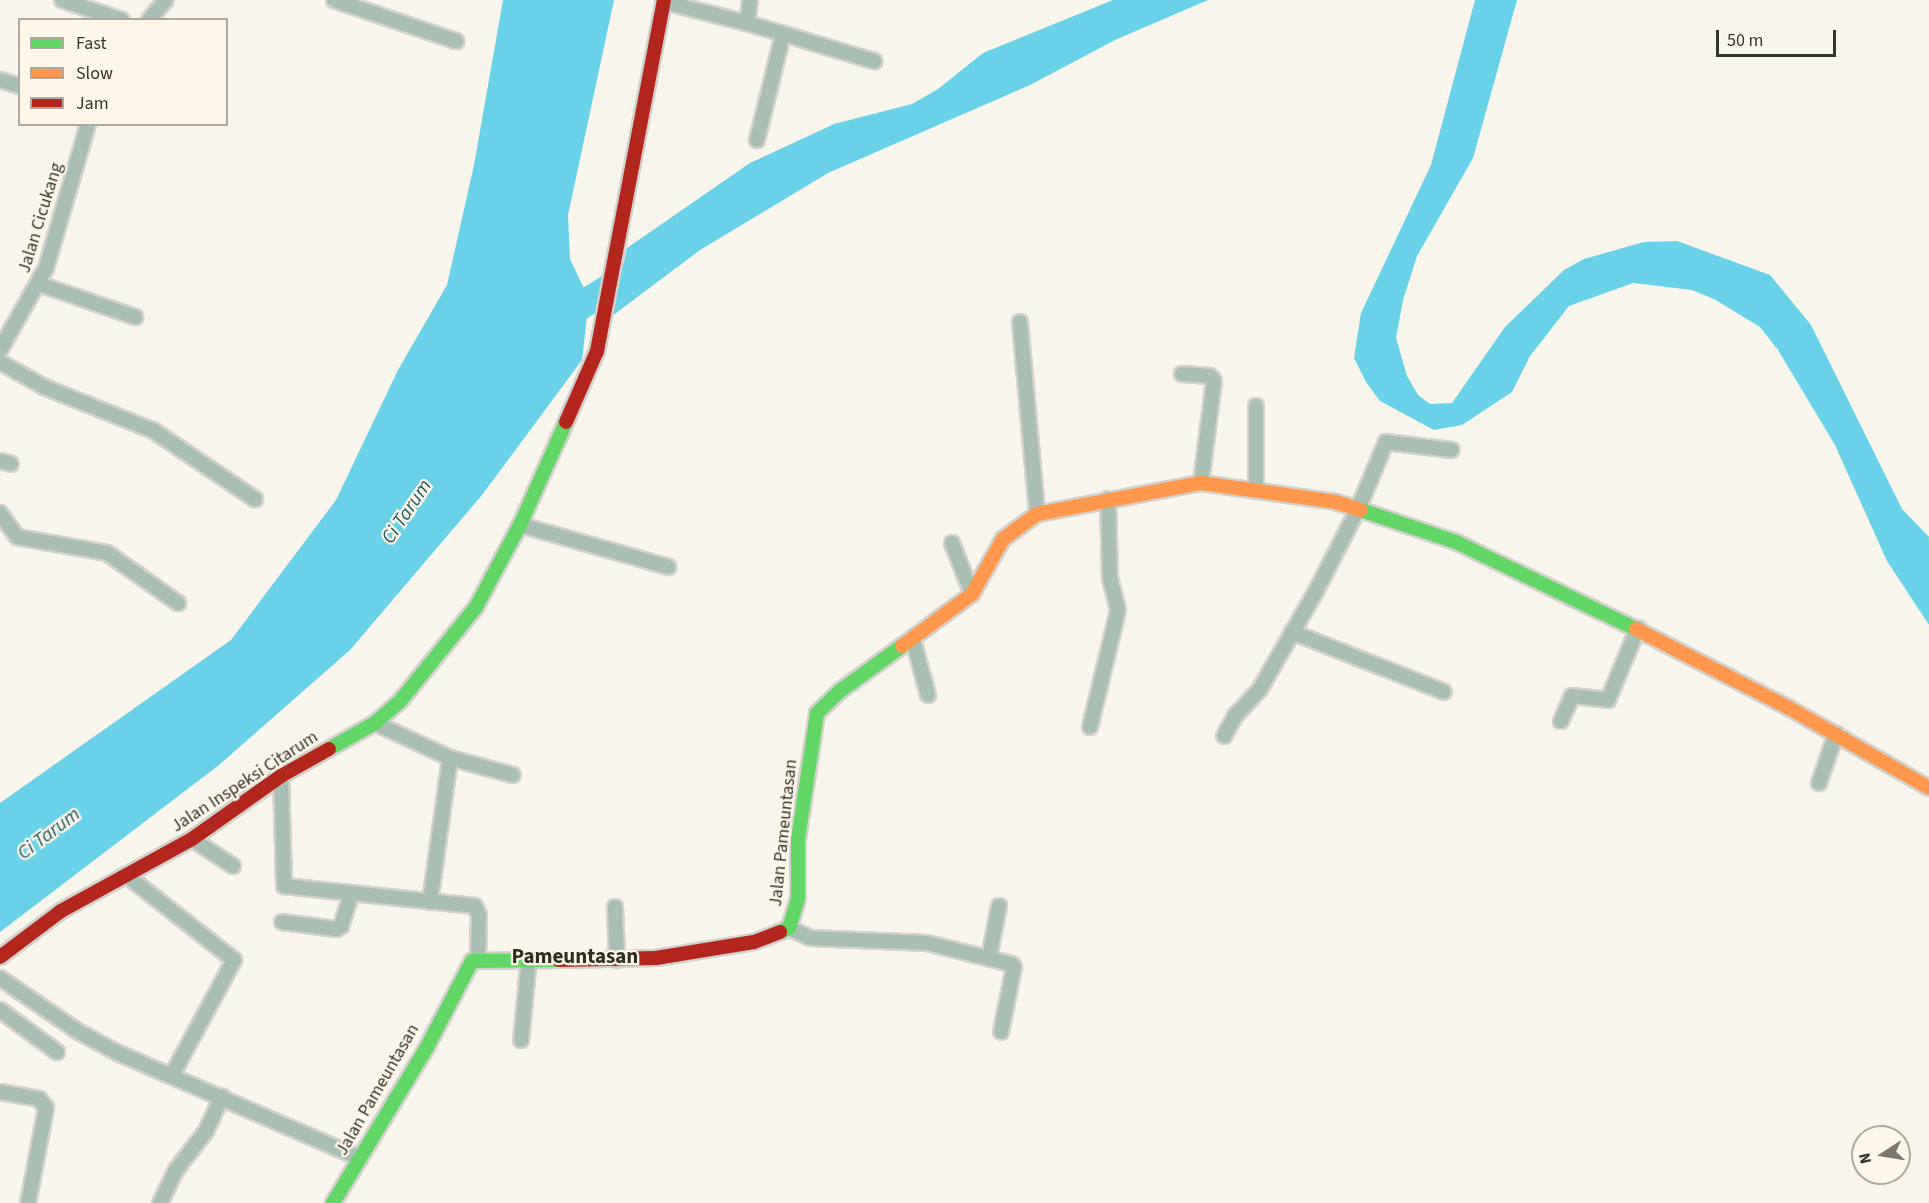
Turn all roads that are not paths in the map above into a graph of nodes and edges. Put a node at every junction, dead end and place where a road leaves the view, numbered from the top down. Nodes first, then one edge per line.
1 (63, 0) edge
2 (166, 0) edge
3 (334, 0) edge
4 (750, 0) edge
5 (664, 1) edge
6 (116, 18) edge
7 (152, 18) edge
8 (747, 23) junction
9 (783, 34) junction
10 (456, 41) dead end
11 (874, 61) dead end
12 (0, 80) edge
13 (18, 86) edge
14 (87, 126) edge
15 (757, 140) dead end
16 (39, 284) junction
17 (135, 317) dead end
18 (1020, 322) dead end
19 (0, 350) edge
20 (0, 362) edge
21 (1182, 374) dead end
22 (1257, 406) dead end
23 (1452, 450) dead end
24 (1201, 483) junction
25 (1257, 489) junction
26 (255, 499) dead end
27 (1108, 499) junction
28 (1358, 509) junction
29 (0, 513) edge
30 (1036, 514) junction
31 (520, 525) junction
32 (952, 543) dead end
33 (668, 567) dead end
34 (972, 594) junction
35 (178, 603) dead end
36 (1638, 628) junction
37 (1292, 632) junction
38 (913, 640) junction
39 (1444, 692) dead end
40 (928, 694) dead end
41 (1561, 721) dead end
42 (375, 723) junction
43 (1090, 727) dead end
44 (1836, 734) junction
45 (1224, 736) dead end
46 (450, 758) junction
47 (281, 776) junction
48 (513, 776) dead end
49 (1819, 783) dead end
50 (1929, 788) edge
51 (192, 839) junction
52 (234, 866) dead end
53 (126, 875) junction
54 (351, 894) junction
55 (430, 902) junction
56 (999, 906) dead end
57 (615, 907) dead end
58 (282, 922) dead end
59 (789, 928) junction
60 (0, 957) edge
61 (478, 958) junction
62 (989, 958) junction
63 (529, 959) junction
64 (617, 960) junction
65 (0, 978) edge
66 (0, 1010) edge
67 (1001, 1032) dead end
68 (521, 1040) dead end
69 (57, 1052) dead end
70 (172, 1075) junction
71 (0, 1092) edge
72 (222, 1097) junction
73 (360, 1158) junction
74 (336, 1202) edge
75 (28, 1203) edge
76 (160, 1203) edge

1 - 6 street
2 - 7 street
3 - 10 street
4 - 8 street
5 - 8 street
5 - 31 street, Jalan Inspeksi Citarum
8 - 9 street
9 - 11 street
9 - 15 street
12 - 13 street
14 - 16 street, Jalan Cicukang
16 - 17 street
16 - 19 street, Jalan Cicukang
18 - 30 street
20 - 26 street
21 - 24 street
22 - 25 street
23 - 28 street
24 - 25 street
24 - 27 street
25 - 28 street
27 - 30 street
27 - 43 street
28 - 36 street
28 - 37 street
29 - 35 street
30 - 34 street, Jalan Pameuntasan
31 - 33 street
31 - 42 street, Jalan Inspeksi Citarum
32 - 34 street
34 - 38 street, Jalan Pameuntasan
36 - 41 street
36 - 44 street
37 - 39 street
37 - 45 street
38 - 40 street
38 - 59 street, Jalan Pameuntasan
42 - 46 street
42 - 47 street, Jalan Inspeksi Citarum
44 - 49 street
44 - 50 street
46 - 48 street
46 - 55 street
47 - 51 street, Jalan Inspeksi Citarum
47 - 54 street
51 - 52 street
51 - 53 street, Jalan Inspeksi Citarum
53 - 60 street, Jalan Inspeksi Citarum
53 - 70 street
54 - 55 street
54 - 58 street
55 - 61 street
56 - 62 street
57 - 64 street
59 - 62 street
59 - 64 street, Jalan Pameuntasan
61 - 63 street, Jalan Pameuntasan
61 - 73 street, Jalan Pameuntasan
62 - 67 street
63 - 64 street, Jalan Pameuntasan
63 - 68 street
65 - 70 street
66 - 69 street
70 - 72 street
71 - 75 street
72 - 73 street
72 - 76 street
73 - 74 street, Jalan Pameuntasan

